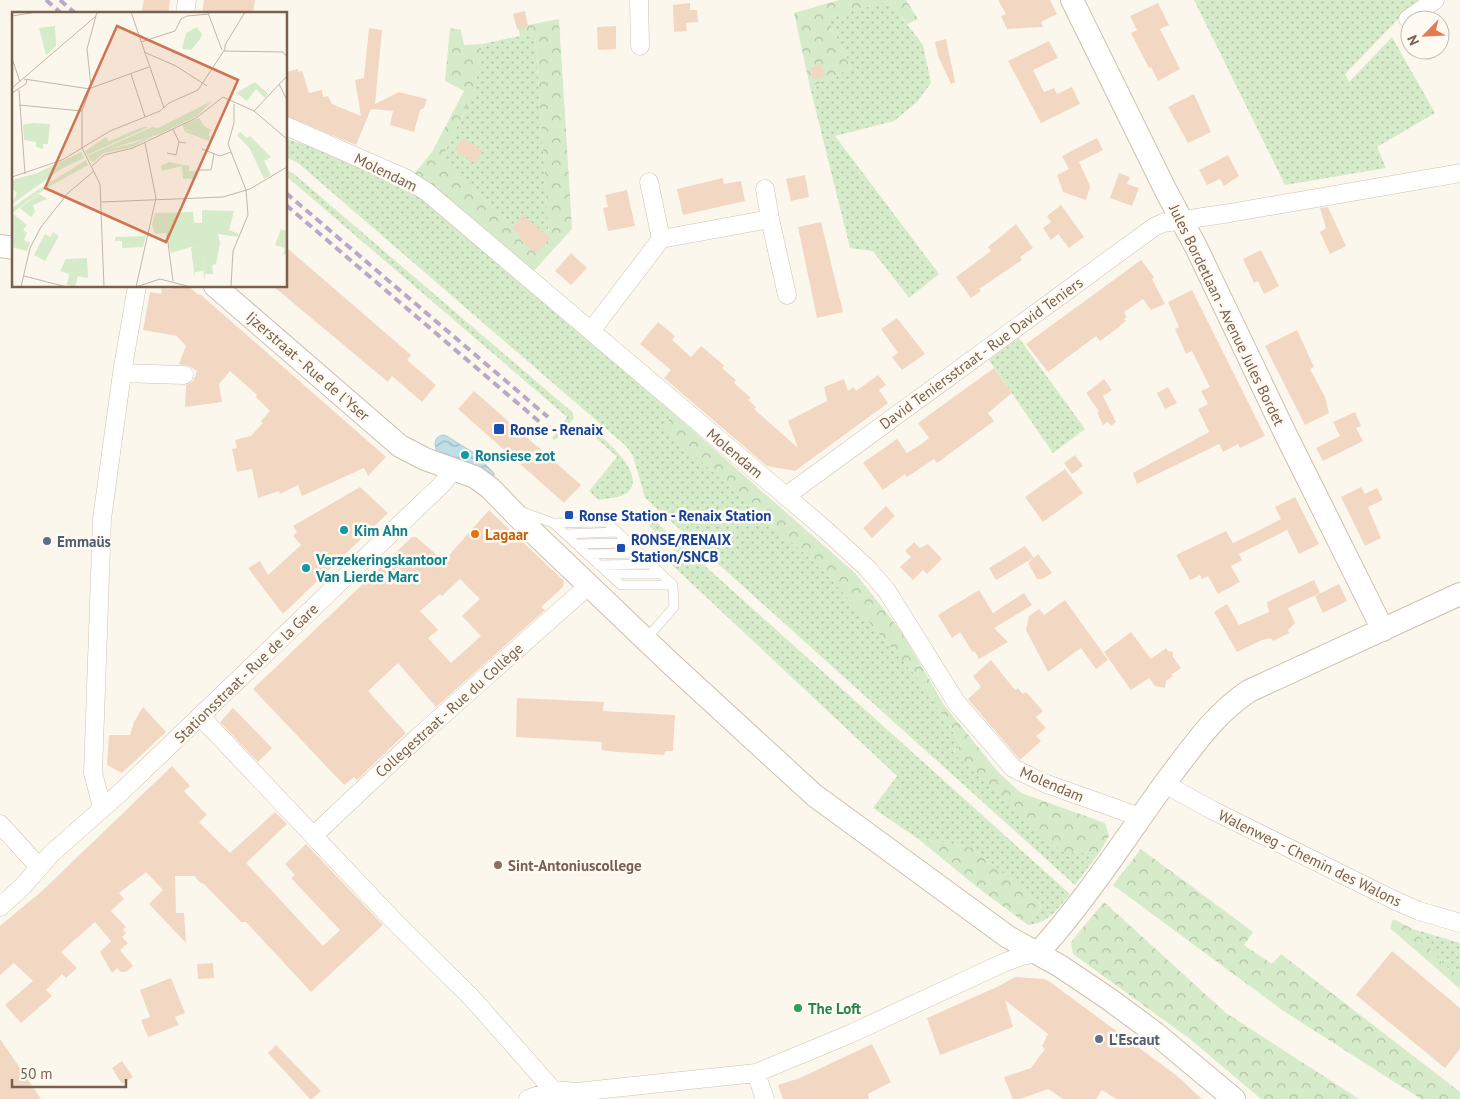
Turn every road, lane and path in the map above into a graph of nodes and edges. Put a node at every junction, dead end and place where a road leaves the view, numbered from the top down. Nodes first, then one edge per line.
1 (639, 0) edge
2 (1072, 0) edge
3 (1435, 0) edge
4 (1421, 10) edge
5 (640, 46) dead end
6 (288, 127) edge
7 (1460, 172) edge
8 (649, 182) dead end
9 (764, 189) dead end
10 (770, 219) junction
11 (1181, 220) junction
12 (661, 239) junction
13 (137, 288) edge
14 (217, 288) edge
15 (787, 295) dead end
16 (591, 331) junction
17 (122, 373) junction
18 (184, 375) dead end
19 (455, 469) junction
20 (786, 496) junction
21 (513, 510) junction
22 (553, 523) junction
23 (618, 532) junction
24 (565, 534) junction
25 (629, 543) junction
26 (576, 544) junction
27 (640, 553) junction
28 (588, 554) junction
29 (598, 564) junction
30 (651, 564) junction
31 (610, 574) junction
32 (662, 574) junction
33 (673, 585) junction
34 (588, 586) junction
35 (1460, 594) edge
36 (1383, 630) junction
37 (646, 640) junction
38 (200, 716) junction
39 (1165, 784) junction
40 (102, 807) junction
41 (0, 824) edge
42 (1135, 824) junction
43 (313, 836) junction
44 (38, 867) junction
45 (0, 907) edge
46 (1460, 922) edge
47 (1038, 953) junction
48 (756, 1073) junction
49 (562, 1093) edge
50 (528, 1099) edge
51 (765, 1099) edge
52 (1234, 1099) edge

1 - 5 street
2 - 11 street, Jules Bordetlaan - Avenue Jules Bordet
3 - 4 street
6 - 16 street, Molendam
7 - 11 street, David Teniersstraat - Rue David Teniers
8 - 12 street
9 - 10 street
10 - 12 street
10 - 15 street
11 - 20 street, David Teniersstraat - Rue David Teniers
11 - 36 street, Jules Bordetlaan - Avenue Jules Bordet
12 - 16 street
13 - 17 street
14 - 19 street, Ijzerstraat - Rue de l'Yser
16 - 20 street, Molendam
17 - 18 street
17 - 40 street
19 - 21 street, Ijzerstraat - Rue de l'Yser
19 - 38 street, Stationsstraat - Rue de la Gare
20 - 42 street, Molendam
21 - 22 lane
21 - 34 street, Ijzerstraat - Rue de l'Yser
22 - 23 lane
22 - 24 lane
23 - 24 lane
23 - 25 lane
24 - 26 lane
25 - 26 lane
25 - 27 lane
26 - 28 lane
27 - 28 lane
27 - 30 lane
28 - 29 lane
29 - 30 lane
29 - 31 lane
30 - 32 lane
31 - 32 lane
31 - 33 lane
32 - 33 lane
33 - 37 lane
34 - 37 street, Ijzerstraat - Rue de l'Yser
34 - 43 street, Collegestraat - Rue du Collège
35 - 36 street
36 - 39 street
37 - 47 street, Ijzerstraat - Rue de l'Yser
38 - 40 street, Stationsstraat - Rue de la Gare
38 - 43 street
39 - 42 street
39 - 46 street, Walenweg - Chemin des Walons
40 - 44 street, Stationsstraat - Rue de la Gare
41 - 44 street
42 - 47 street
43 - 49 street
44 - 45 street, Stationsstraat - Rue de la Gare
47 - 48 street
47 - 52 street, Ijzerstraat - Rue de l'Yser
48 - 49 street
48 - 51 street
49 - 50 street

